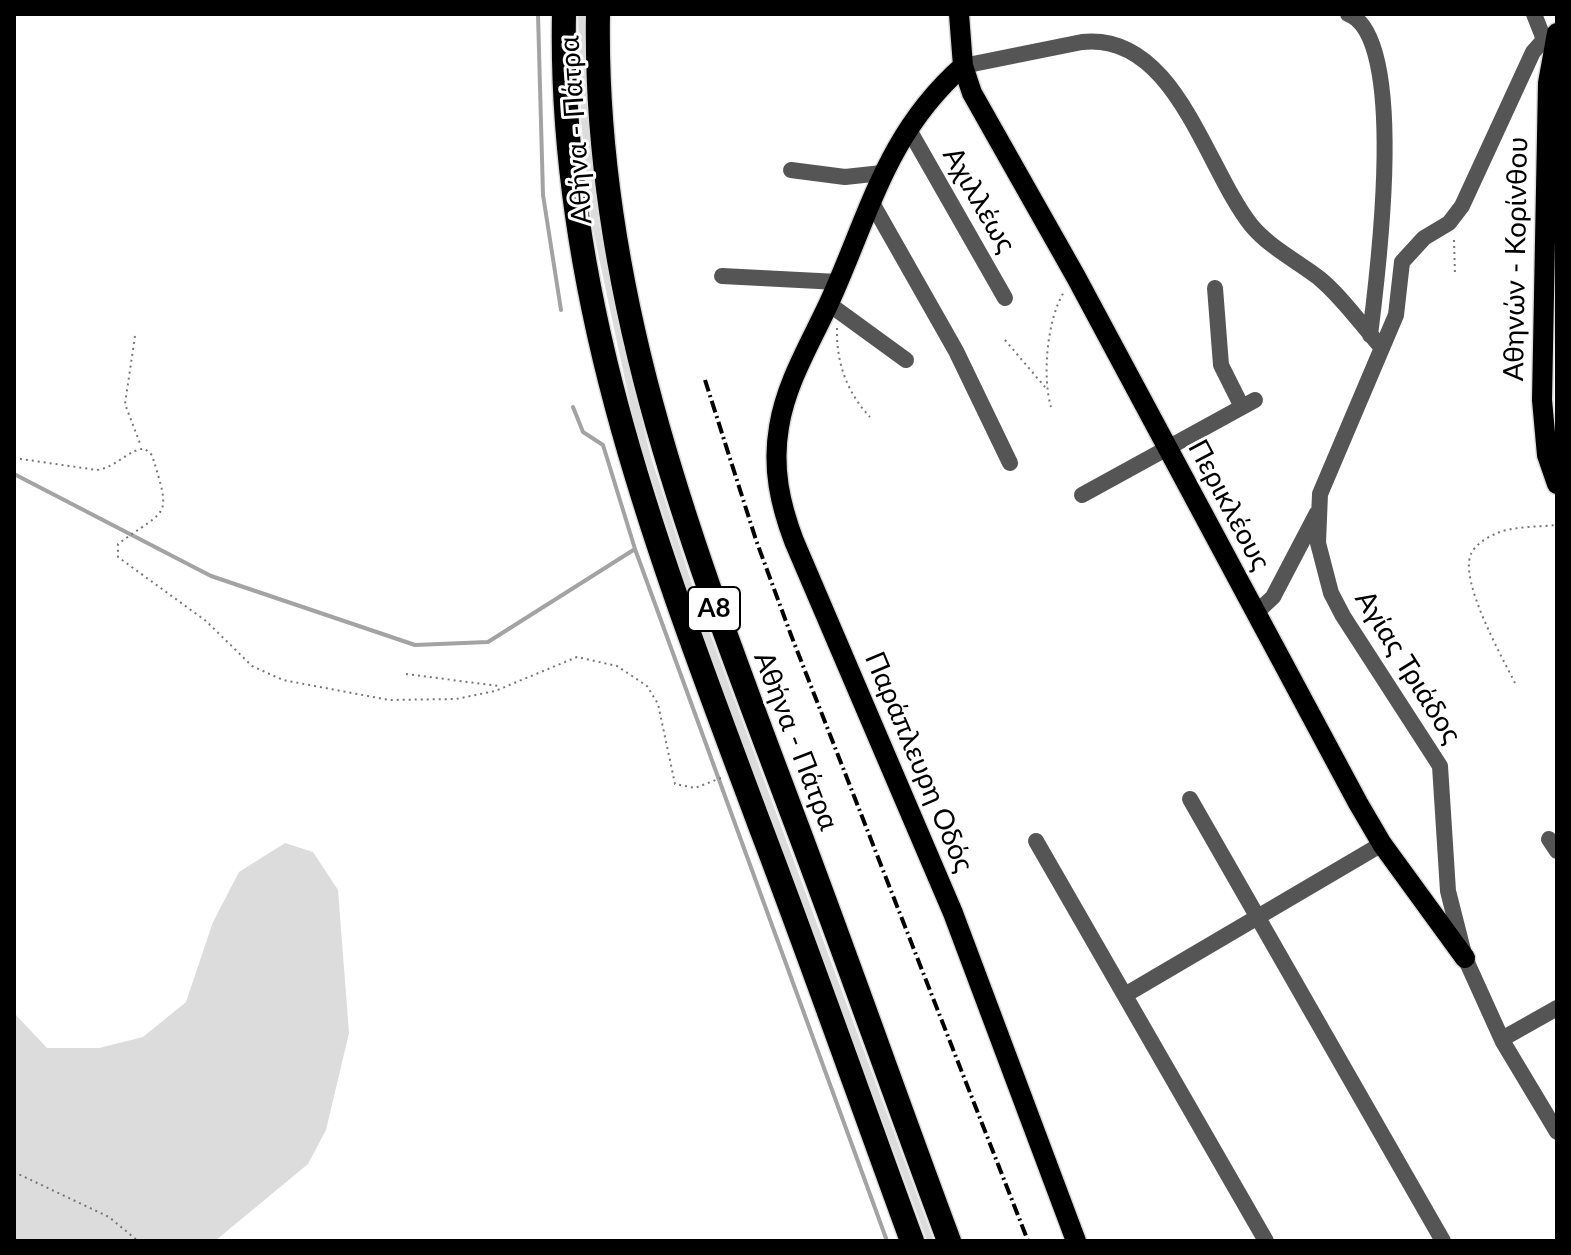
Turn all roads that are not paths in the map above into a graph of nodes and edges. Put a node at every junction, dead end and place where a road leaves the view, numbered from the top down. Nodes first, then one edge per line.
1 (564, 14) edge
2 (598, 14) edge
3 (959, 14) edge
4 (1348, 14) edge
5 (1534, 14) edge
6 (1553, 38) edge
7 (963, 66) junction
8 (1552, 123) edge
9 (908, 128) junction
10 (791, 170) dead end
11 (882, 173) junction
12 (872, 203) junction
13 (722, 276) dead end
14 (838, 282) junction
15 (1215, 288) dead end
16 (1005, 298) dead end
17 (833, 308) junction
18 (1376, 341) junction
19 (906, 360) dead end
20 (1165, 447) junction
21 (1010, 463) dead end
22 (1557, 484) edge
23 (1082, 495) dead end
24 (1317, 512) junction
25 (1256, 613) junction
26 (1190, 799) dead end
27 (1036, 841) dead end
28 (1382, 844) junction
29 (1257, 917) junction
30 (1465, 958) junction
31 (1125, 995) junction
32 (1557, 1008) edge
33 (1502, 1039) junction
34 (1557, 1132) edge
35 (912, 1241) edge
36 (949, 1241) edge
37 (1076, 1241) edge
38 (1266, 1241) edge
39 (1443, 1241) edge

1 - 35 highway, Αθήνα - Πάτρα / Α8
2 - 36 highway, Αθήνα - Πάτρα / Α8
3 - 7 main road
4 - 18 street
5 - 6 street
6 - 8 main road, Αθηνών - Κορίνθου
6 - 18 street, Αγίας Τριάδος
7 - 9 main road, Παράπλευρη Οδός
7 - 18 street
7 - 20 main road, Περικλέους
8 - 22 main road, Αθηνών - Κορίνθου
9 - 11 main road, Παράπλευρη Οδός
9 - 16 street, Αχιλλέως
10 - 11 street
11 - 12 main road, Παράπλευρη Οδός
12 - 14 main road, Παράπλευρη Οδός
12 - 21 street
13 - 14 street
14 - 17 main road, Παράπλευρη Οδός
15 - 20 street
17 - 19 street
17 - 37 main road, Παράπλευρη Οδός
18 - 24 street, Αγίας Τριάδος
20 - 23 street
20 - 25 main road, Περικλέους
24 - 25 street
24 - 30 street, Αγίας Τριάδος
25 - 28 main road, Περικλέους
26 - 29 street
27 - 31 street
28 - 29 street
28 - 30 main road, Περικλέους
29 - 31 street
29 - 39 street
30 - 33 street, Αγίας Τριάδος
31 - 38 street
32 - 33 street
33 - 34 street, Αγίας Τριάδος

